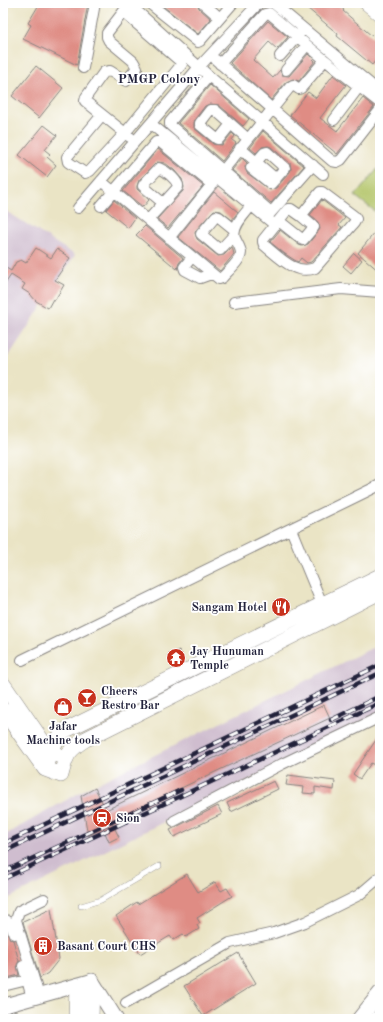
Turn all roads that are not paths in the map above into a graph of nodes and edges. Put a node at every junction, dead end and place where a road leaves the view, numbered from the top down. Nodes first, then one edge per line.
1 (95, 3) edge
2 (149, 3) edge
3 (203, 3) edge
4 (233, 3) edge
5 (258, 3) edge
6 (274, 3) edge
7 (367, 3) edge
8 (127, 6) edge
9 (380, 14) edge
10 (220, 18) junction
11 (300, 33) junction
12 (307, 45) junction
13 (210, 55) junction
14 (280, 56) dead end
15 (325, 60) junction
16 (220, 64) junction
17 (199, 67) junction
18 (83, 68) dead end
19 (286, 70) dead end
20 (209, 76) junction
21 (362, 83) junction
22 (380, 92) edge
23 (380, 103) edge
24 (272, 109) junction
25 (380, 110) edge
26 (102, 115) junction
27 (334, 120) dead end
28 (262, 121) junction
29 (151, 124) junction
30 (231, 124) dead end
31 (125, 133) junction
32 (248, 138) junction
33 (136, 141) junction
34 (174, 142) junction
35 (240, 148) junction
36 (256, 162) junction
37 (313, 165) junction
38 (323, 174) dead end
39 (217, 178) junction
40 (101, 181) junction
41 (233, 186) junction
42 (114, 191) junction
43 (163, 203) dead end
44 (102, 206) dead end
45 (251, 206) junction
46 (78, 208) dead end
47 (269, 215) junction
48 (301, 216) junction
49 (148, 220) junction
50 (277, 223) junction
51 (169, 238) junction
52 (380, 292) edge
53 (234, 302) dead end
54 (380, 485) edge
55 (291, 529) junction
56 (380, 576) edge
57 (371, 592) edge
58 (322, 604) junction
59 (22, 660) dead end
60 (3, 684) edge
61 (3, 710) edge
62 (380, 718) edge
63 (50, 752) junction
64 (65, 758) junction
65 (45, 769) junction
66 (174, 821) dead end
67 (159, 866) dead end
68 (380, 876) edge
69 (44, 899) dead end
70 (82, 906) dead end
71 (3, 920) edge
72 (26, 980) junction
73 (92, 982) junction
74 (3, 986) edge
75 (77, 986) junction
76 (380, 993) edge
77 (35, 997) junction
78 (126, 1003) dead end
79 (3, 1005) edge
80 (380, 1016) edge
81 (76, 1019) edge
82 (91, 1019) edge
83 (116, 1019) edge
84 (359, 1019) edge
85 (377, 1019) edge

1 - 18 street
2 - 10 street
3 - 10 street
4 - 10 street
5 - 13 street
6 - 11 street
7 - 9 main road
8 - 17 street
8 - 26 street
8 - 31 street
11 - 12 street
11 - 14 street
11 - 16 street
11 - 21 street
12 - 15 street
12 - 19 street
13 - 16 street
13 - 17 street
15 - 21 street
15 - 24 street
16 - 24 street
17 - 20 street
17 - 29 street
20 - 28 street
20 - 34 street
21 - 22 street
21 - 23 street
21 - 27 street
24 - 25 street
24 - 28 street
26 - 31 street
26 - 31 street
28 - 32 street
28 - 37 street
29 - 33 street
29 - 34 street
30 - 32 street
31 - 33 street
32 - 35 street
33 - 40 street
34 - 39 street
34 - 42 street
35 - 36 street
35 - 39 street
36 - 36 street
37 - 38 street
37 - 47 street
39 - 41 street
39 - 51 street
40 - 42 street
40 - 46 street
41 - 45 street
41 - 47 street
42 - 44 street
42 - 49 street
43 - 49 street
45 - 47 street
45 - 51 street
47 - 50 street
48 - 50 street
48 - 50 street
48 - 50 street
49 - 51 street
52 - 53 street
54 - 55 street
55 - 58 street
55 - 59 street
56 - 57 main road
57 - 58 main road
57 - 64 main road
58 - 63 main road
60 - 63 main road
61 - 65 main road
62 - 66 street
63 - 64 main road
63 - 65 main road
64 - 65 main road
67 - 70 lane
68 - 78 street
69 - 77 street
71 - 72 street
72 - 74 street
72 - 77 street
73 - 75 main road
73 - 82 main road
73 - 83 main road
75 - 77 main road
75 - 81 main road
76 - 84 main road
77 - 79 main road
80 - 85 main road

